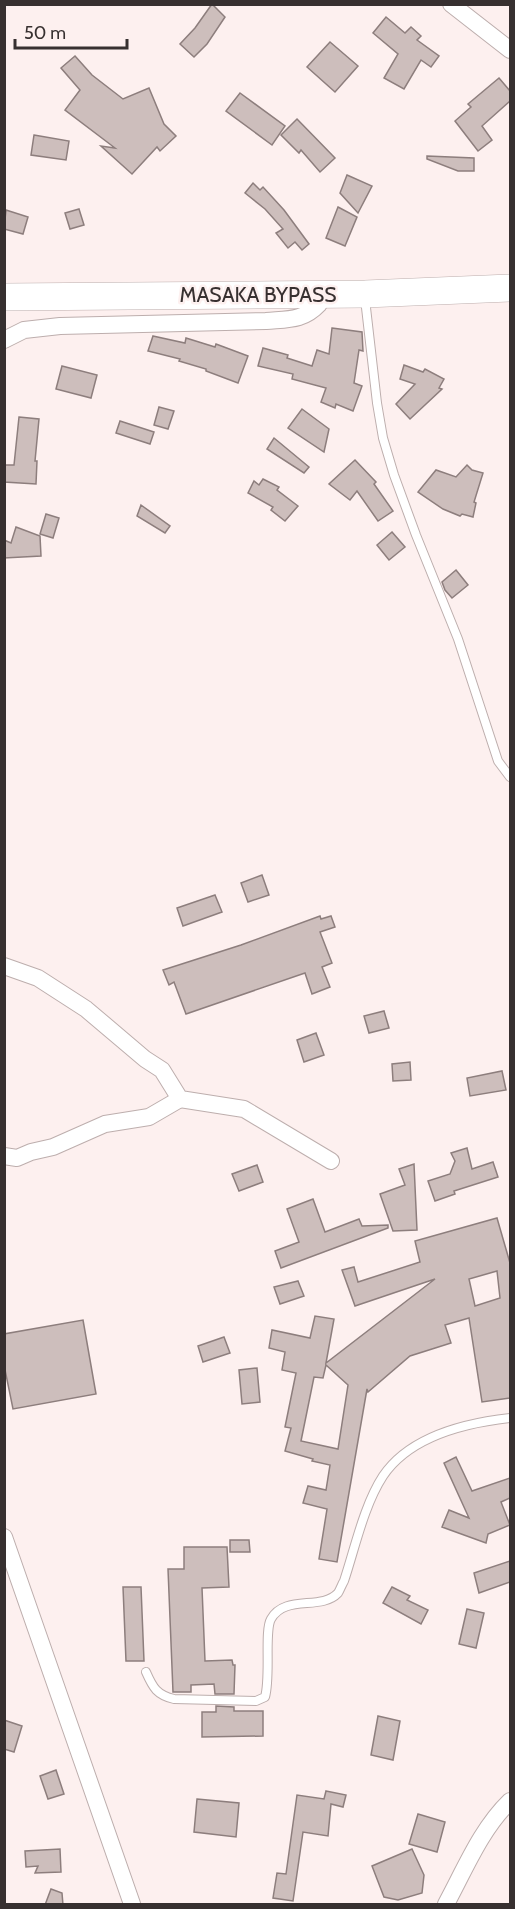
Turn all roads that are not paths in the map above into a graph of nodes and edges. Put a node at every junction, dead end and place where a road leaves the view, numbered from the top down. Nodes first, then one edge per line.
1 (451, 4) edge
2 (510, 50) edge
3 (510, 288) edge
4 (365, 294) junction
5 (306, 295) junction
6 (4, 297) edge
7 (4, 340) edge
8 (510, 777) edge
9 (4, 966) edge
10 (180, 1099) junction
11 (4, 1156) edge
12 (332, 1161) dead end
13 (510, 1418) edge
14 (4, 1538) edge
15 (146, 1672) dead end
16 (510, 1801) edge
17 (132, 1905) edge
18 (446, 1905) edge

1 - 2 street
3 - 4 highway, MASAKA BYPASS
4 - 5 highway, MASAKA BYPASS
4 - 8 lane
5 - 6 highway, MASAKA BYPASS
5 - 7 street
9 - 10 street
10 - 11 street
10 - 12 street
13 - 15 lane
14 - 17 street
16 - 18 street

